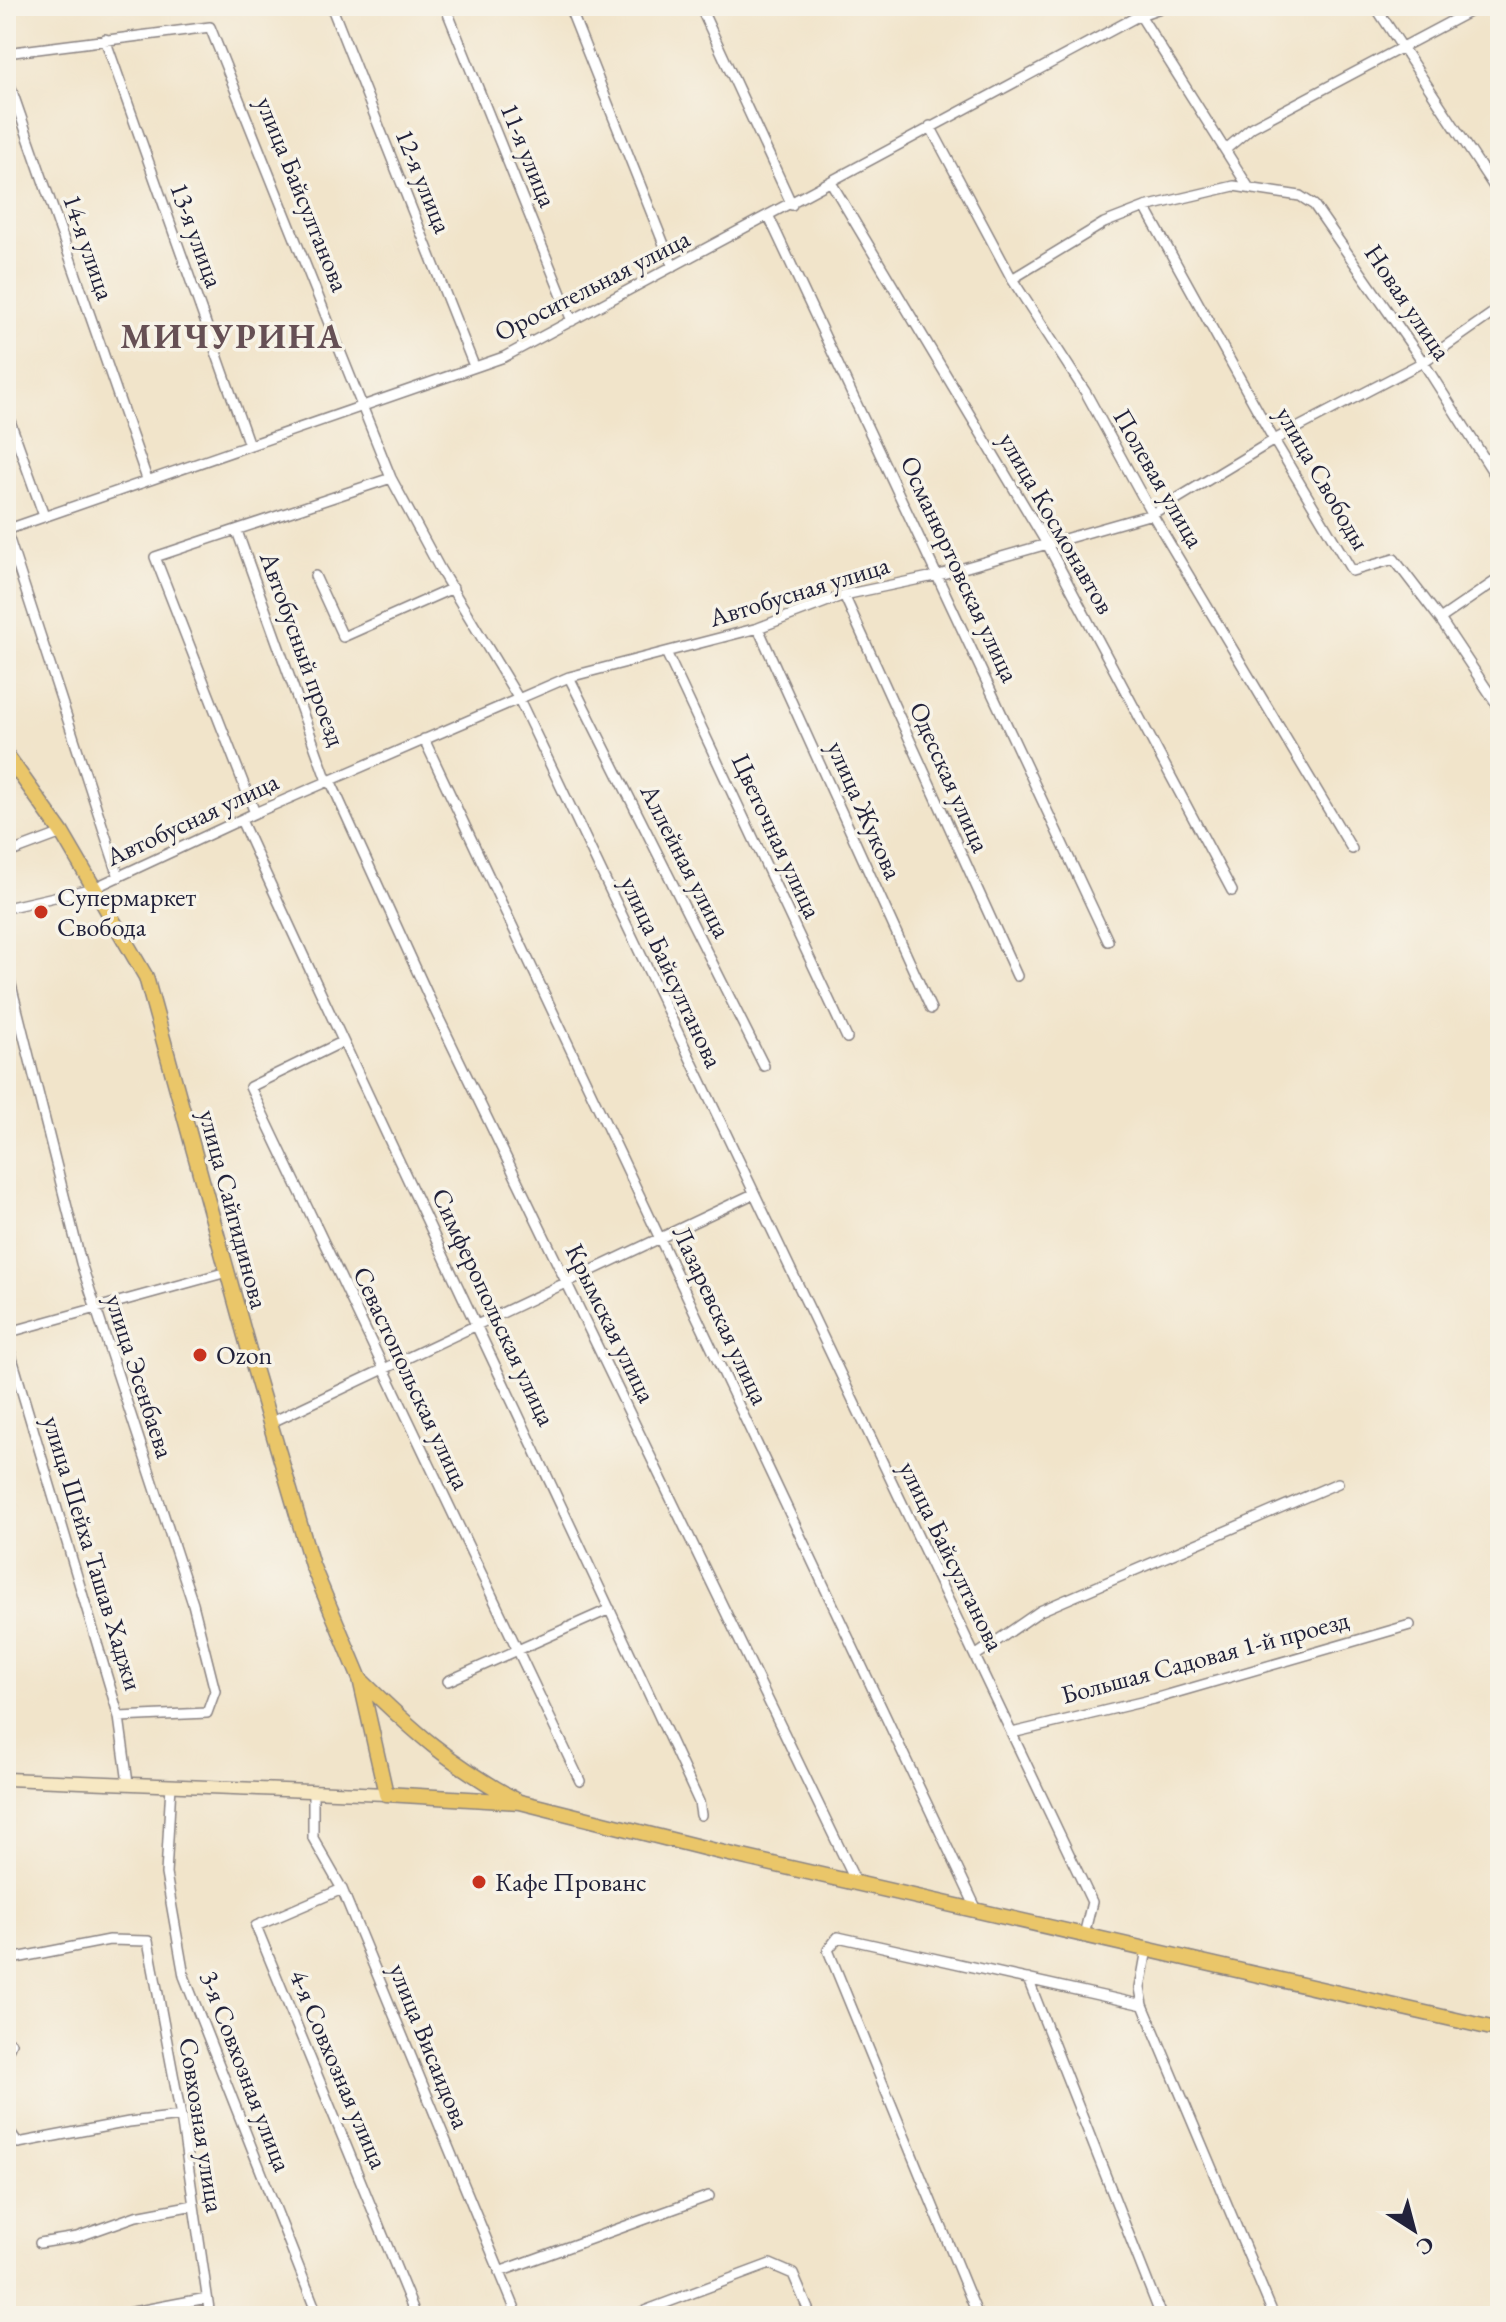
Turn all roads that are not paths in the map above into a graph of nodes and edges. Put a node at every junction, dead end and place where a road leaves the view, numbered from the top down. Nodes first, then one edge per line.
1 (445, 6) edge
2 (569, 6) edge
3 (700, 6) edge
4 (1166, 6) edge
5 (1375, 6) edge
6 (1480, 6) edge
7 (334, 13) dead end
8 (1140, 15) junction
9 (105, 39) junction
10 (1401, 48) junction
11 (6, 53) edge
12 (6, 74) edge
13 (930, 126) junction
14 (1225, 150) junction
15 (832, 184) junction
16 (1249, 188) junction
17 (1500, 196) edge
18 (792, 205) junction
19 (1145, 207) junction
20 (769, 217) junction
21 (673, 267) junction
22 (1012, 279) junction
23 (1500, 308) edge
24 (572, 321) junction
25 (1423, 362) junction
26 (474, 366) junction
27 (365, 404) junction
28 (6, 410) edge
29 (1274, 440) junction
30 (249, 445) junction
31 (391, 478) junction
32 (147, 479) junction
33 (1500, 483) edge
34 (1152, 514) junction
35 (44, 516) junction
36 (6, 530) edge
37 (237, 531) junction
38 (1047, 544) junction
39 (939, 575) junction
40 (315, 576) dead end
41 (1500, 578) edge
42 (453, 588) junction
43 (844, 595) junction
44 (1440, 619) junction
45 (758, 628) junction
46 (666, 652) junction
47 (569, 677) junction
48 (520, 701) junction
49 (1500, 709) edge
50 (424, 739) junction
51 (6, 754) edge
52 (328, 781) junction
53 (255, 813) junction
54 (241, 820) junction
55 (62, 833) junction
56 (1352, 849) dead end
57 (6, 854) edge
58 (119, 877) junction
59 (94, 888) junction
60 (1232, 891) dead end
61 (6, 908) edge
62 (1108, 941) dead end
63 (6, 965) edge
64 (1017, 976) dead end
65 (931, 1009) dead end
66 (847, 1038) dead end
67 (342, 1042) junction
68 (764, 1066) dead end
69 (753, 1194) junction
70 (660, 1238) junction
71 (227, 1272) junction
72 (567, 1282) junction
73 (95, 1311) junction
74 (479, 1324) junction
75 (6, 1336) edge
76 (383, 1369) junction
77 (270, 1423) junction
78 (1338, 1483) dead end
79 (610, 1609) junction
80 (1410, 1625) dead end
81 (518, 1650) junction
82 (975, 1656) junction
83 (360, 1679) junction
84 (448, 1681) dead end
85 (119, 1717) junction
86 (1012, 1733) junction
87 (6, 1779) edge
88 (580, 1781) dead end
89 (128, 1783) junction
90 (171, 1785) junction
91 (313, 1792) junction
92 (386, 1794) junction
93 (520, 1802) junction
94 (701, 1815) dead end
95 (856, 1882) junction
96 (342, 1889) junction
97 (977, 1910) junction
98 (1084, 1935) junction
99 (1147, 1949) junction
100 (6, 1960) edge
101 (1028, 1979) junction
102 (1143, 2005) junction
103 (1500, 2030) edge
104 (11, 2043) dead end
105 (6, 2054) edge
106 (181, 2116) junction
107 (6, 2117) edge
108 (709, 2196) dead end
109 (194, 2205) junction
110 (40, 2243) dead end
111 (499, 2272) junction
112 (207, 2298) junction
113 (516, 2315) edge
114 (112, 2316) edge
115 (210, 2316) edge
116 (318, 2316) edge
117 (416, 2316) edge
118 (631, 2316) edge
119 (811, 2316) edge
120 (978, 2316) edge
121 (1161, 2316) edge
122 (1274, 2316) edge

1 - 24 street, 11-я улица
2 - 21 street
3 - 18 street
4 - 8 street, Оросительная улица
5 - 10 street
6 - 10 street
7 - 26 street, 12-я улица
8 - 13 street, Оросительная улица
8 - 14 street
9 - 11 street
9 - 27 street, улица Байсултанова
9 - 30 street, 13-я улица
10 - 14 street
10 - 17 street
12 - 32 street, 14-я улица
13 - 15 street, Оросительная улица
13 - 22 street, Полевая улица
14 - 16 street
15 - 18 street, Оросительная улица
15 - 38 street, улица Космонавтов
16 - 19 street, Новая улица
16 - 25 street, Новая улица
18 - 20 street, Оросительная улица
19 - 22 street, Новая улица
19 - 29 street, улица Свободы
20 - 21 street, Оросительная улица
20 - 39 street, Османюртовская улица
21 - 24 street, Оросительная улица
22 - 34 street, Полевая улица
23 - 25 street, Автобусная улица
24 - 26 street, Оросительная улица
25 - 29 street, Автобусная улица
25 - 33 street, Новая улица
26 - 27 street, Оросительная улица
27 - 30 street, Оросительная улица
27 - 31 street, улица Байсултанова
28 - 35 street
29 - 34 street, Автобусная улица
29 - 44 street, улица Свободы
30 - 32 street, Оросительная улица
31 - 37 street
31 - 42 street, улица Байсултанова
32 - 35 street, Оросительная улица
34 - 38 street, Автобусная улица
34 - 56 street, Полевая улица
35 - 36 street, Оросительная улица
36 - 58 street
37 - 52 street, Автобусный проезд
37 - 53 street
38 - 39 street, Автобусная улица
38 - 60 street, улица Космонавтов
39 - 43 street, Автобусная улица
39 - 62 street, Османюртовская улица
40 - 42 street
41 - 44 street
42 - 48 street, улица Байсултанова
43 - 45 street, Автобусная улица
43 - 64 street, Одесская улица
44 - 49 street, улица Свободы
45 - 46 street, Автобусная улица
45 - 65 street, улица Жукова
46 - 47 street, Автобусная улица
46 - 66 street, Цветочная улица
47 - 48 street, Автобусная улица
47 - 68 street, Аллейная улица
48 - 50 street, Автобусная улица
48 - 69 street, улица Байсултанова
50 - 52 street, Автобусная улица
50 - 70 street, Лазаревская улица
51 - 55 main road, улица Сайгидинова
52 - 53 street, Автобусная улица
52 - 72 street, Крымская улица
53 - 54 street, Автобусная улица
54 - 58 street, Автобусная улица
54 - 67 street, Симферопольская улица
55 - 57 street
55 - 59 main road, улица Сайгидинова
58 - 59 street, Автобусная улица
59 - 61 street, Автобусная улица
59 - 71 main road, улица Сайгидинова
63 - 73 street, улица Эсенбаева
67 - 74 street, Симферопольская улица
67 - 76 street, Севастопольская улица
69 - 70 street
69 - 82 street, улица Байсултанова
70 - 72 street
70 - 97 street, Лазаревская улица
71 - 73 street
71 - 77 main road, улица Сайгидинова
72 - 74 street
72 - 95 street, Крымская улица
73 - 75 street
73 - 85 street, улица Эсенбаева
74 - 76 street
74 - 79 street, Симферопольская улица
75 - 85 street, улица Шейха Ташав Хаджи
76 - 77 street
76 - 81 street, Севастопольская улица
77 - 83 main road, улица Сайгидинова
78 - 82 street
79 - 81 street
79 - 94 street, Симферопольская улица
80 - 86 street, Большая Садовая 1-й проезд
81 - 84 street
81 - 88 street, Севастопольская улица
82 - 86 street, улица Байсултанова
83 - 92 main road, улица Сайгидинова
83 - 93 main road
85 - 89 street, улица Шейха Ташав Хаджи
86 - 98 street, улица Байсултанова
87 - 89 main road
89 - 90 main road
90 - 91 main road
90 - 116 street, 3-я Совхозная улица
91 - 92 main road
91 - 96 street, улица Висаидова
92 - 93 main road
93 - 95 main road
95 - 97 main road
96 - 111 street, улица Висаидова
96 - 117 street, 4-я Совхозная улица
97 - 98 main road
98 - 99 main road
99 - 102 street
99 - 103 main road
100 - 106 street, Совхозная улица
101 - 102 street
101 - 120 street
101 - 121 street
102 - 122 street
104 - 105 street
106 - 107 street
106 - 109 street, Совхозная улица
108 - 111 street
109 - 110 street
109 - 112 street, Совхозная улица
111 - 113 street, улица Висаидова
112 - 114 street
112 - 115 street, Совхозная улица
118 - 119 street

